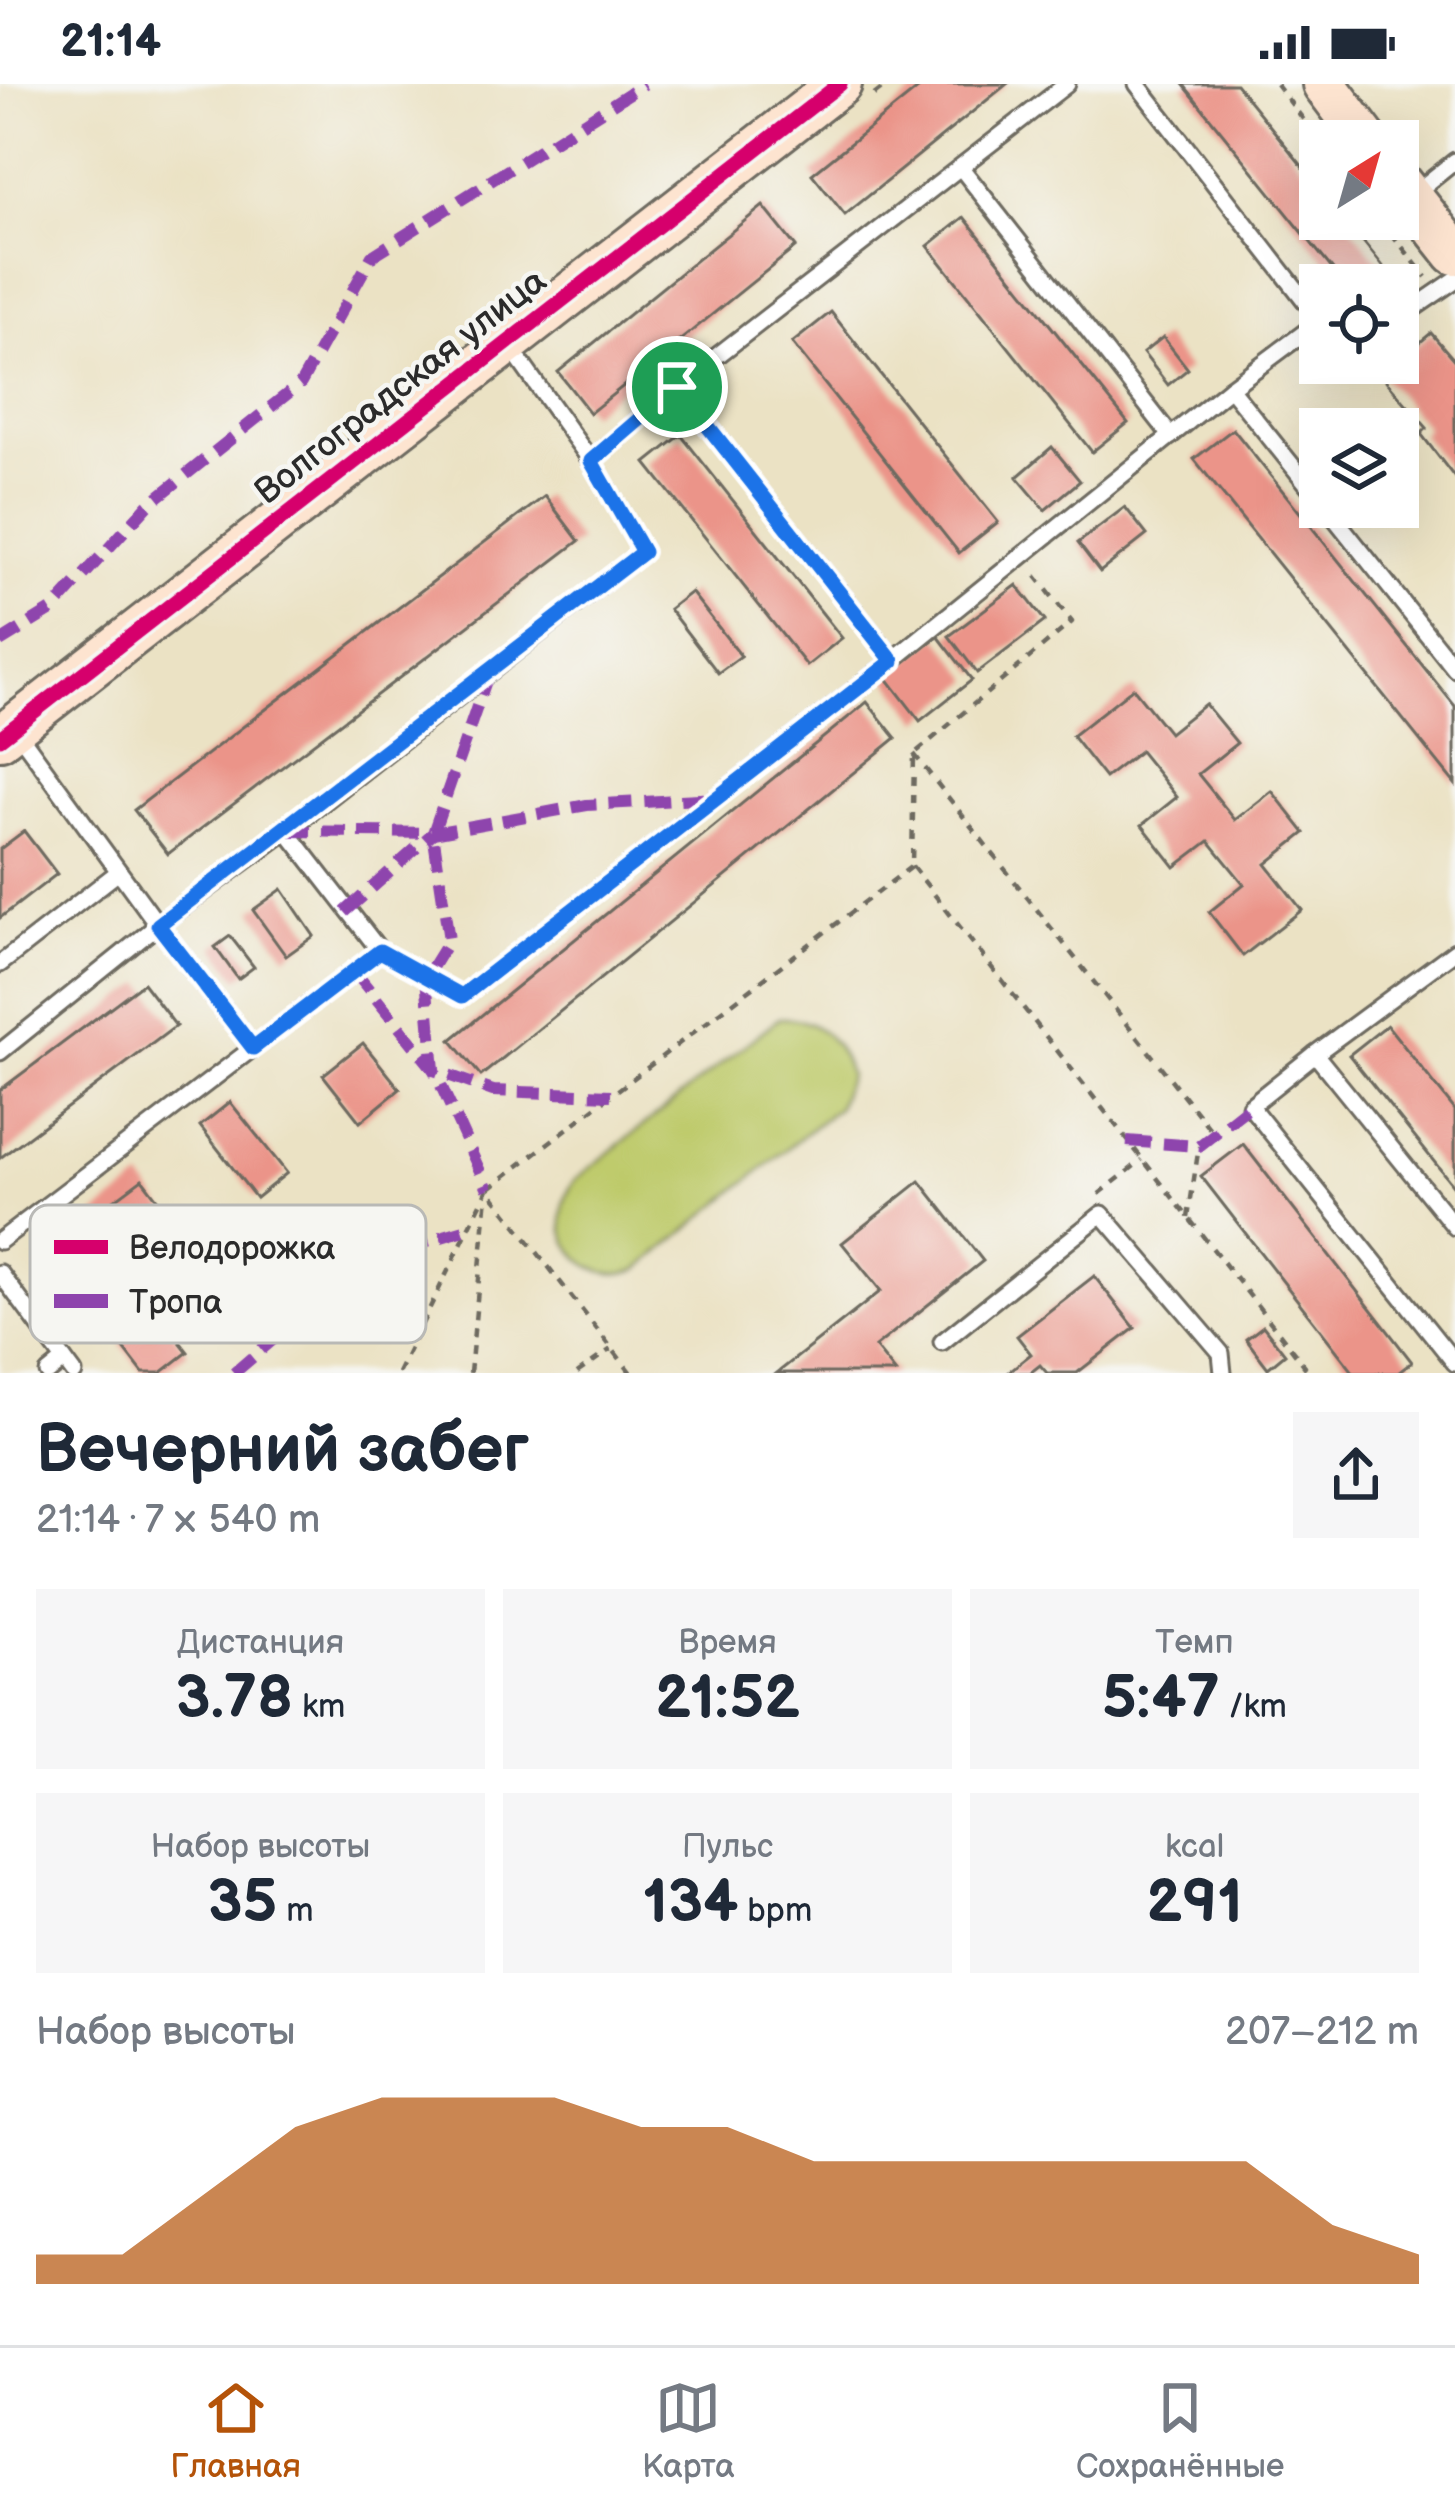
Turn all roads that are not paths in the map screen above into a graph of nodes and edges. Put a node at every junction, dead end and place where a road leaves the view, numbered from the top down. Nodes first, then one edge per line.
1 (840, 84) edge
2 (1067, 84) edge
3 (1137, 84) edge
4 (1324, 84) edge
5 (1351, 120) edge
6 (1455, 161) edge
7 (962, 170) junction
8 (1419, 184) edge
9 (1419, 220) edge
10 (1455, 253) edge
11 (1455, 280) edge
12 (1299, 294) edge
13 (1419, 304) edge
14 (1299, 337) edge
15 (507, 343) junction
16 (677, 387) junction
17 (1230, 388) junction
18 (1171, 436) junction
19 (591, 461) junction
20 (1299, 474) edge
21 (1342, 528) edge
22 (893, 661) junction
23 (1455, 669) edge
24 (7, 732) edge
25 (286, 831) junction
26 (117, 873) junction
27 (158, 925) junction
28 (380, 951) junction
29 (1455, 951) edge
30 (0, 964) edge
31 (253, 1048) junction
32 (0, 1052) edge
33 (1315, 1054) junction
34 (47, 1205) edge
35 (30, 1218) edge
36 (1455, 1227) edge
37 (0, 1241) edge
38 (0, 1273) edge
39 (30, 1313) edge
40 (942, 1342) dead end
41 (1455, 1364) edge
42 (69, 1366) edge
43 (48, 1373) edge
44 (1223, 1373) edge

1 - 15 street, Волгоградская улица
2 - 7 lane
3 - 12 lane
4 - 5 street
6 - 8 lane
7 - 16 lane
7 - 18 lane
9 - 10 street
11 - 13 lane
14 - 17 lane
15 - 19 lane
15 - 24 street, Волгоградская улица
16 - 19 lane
16 - 22 lane
17 - 18 lane
17 - 20 lane
18 - 22 lane
19 - 25 lane
21 - 23 lane
22 - 28 lane
24 - 26 lane
25 - 27 lane
25 - 28 lane
26 - 27 lane
26 - 30 lane
27 - 31 lane
27 - 32 lane
28 - 31 lane
29 - 33 lane
31 - 34 lane
33 - 36 lane
33 - 41 lane
35 - 37 lane
38 - 39 lane
40 - 44 lane
42 - 43 lane

